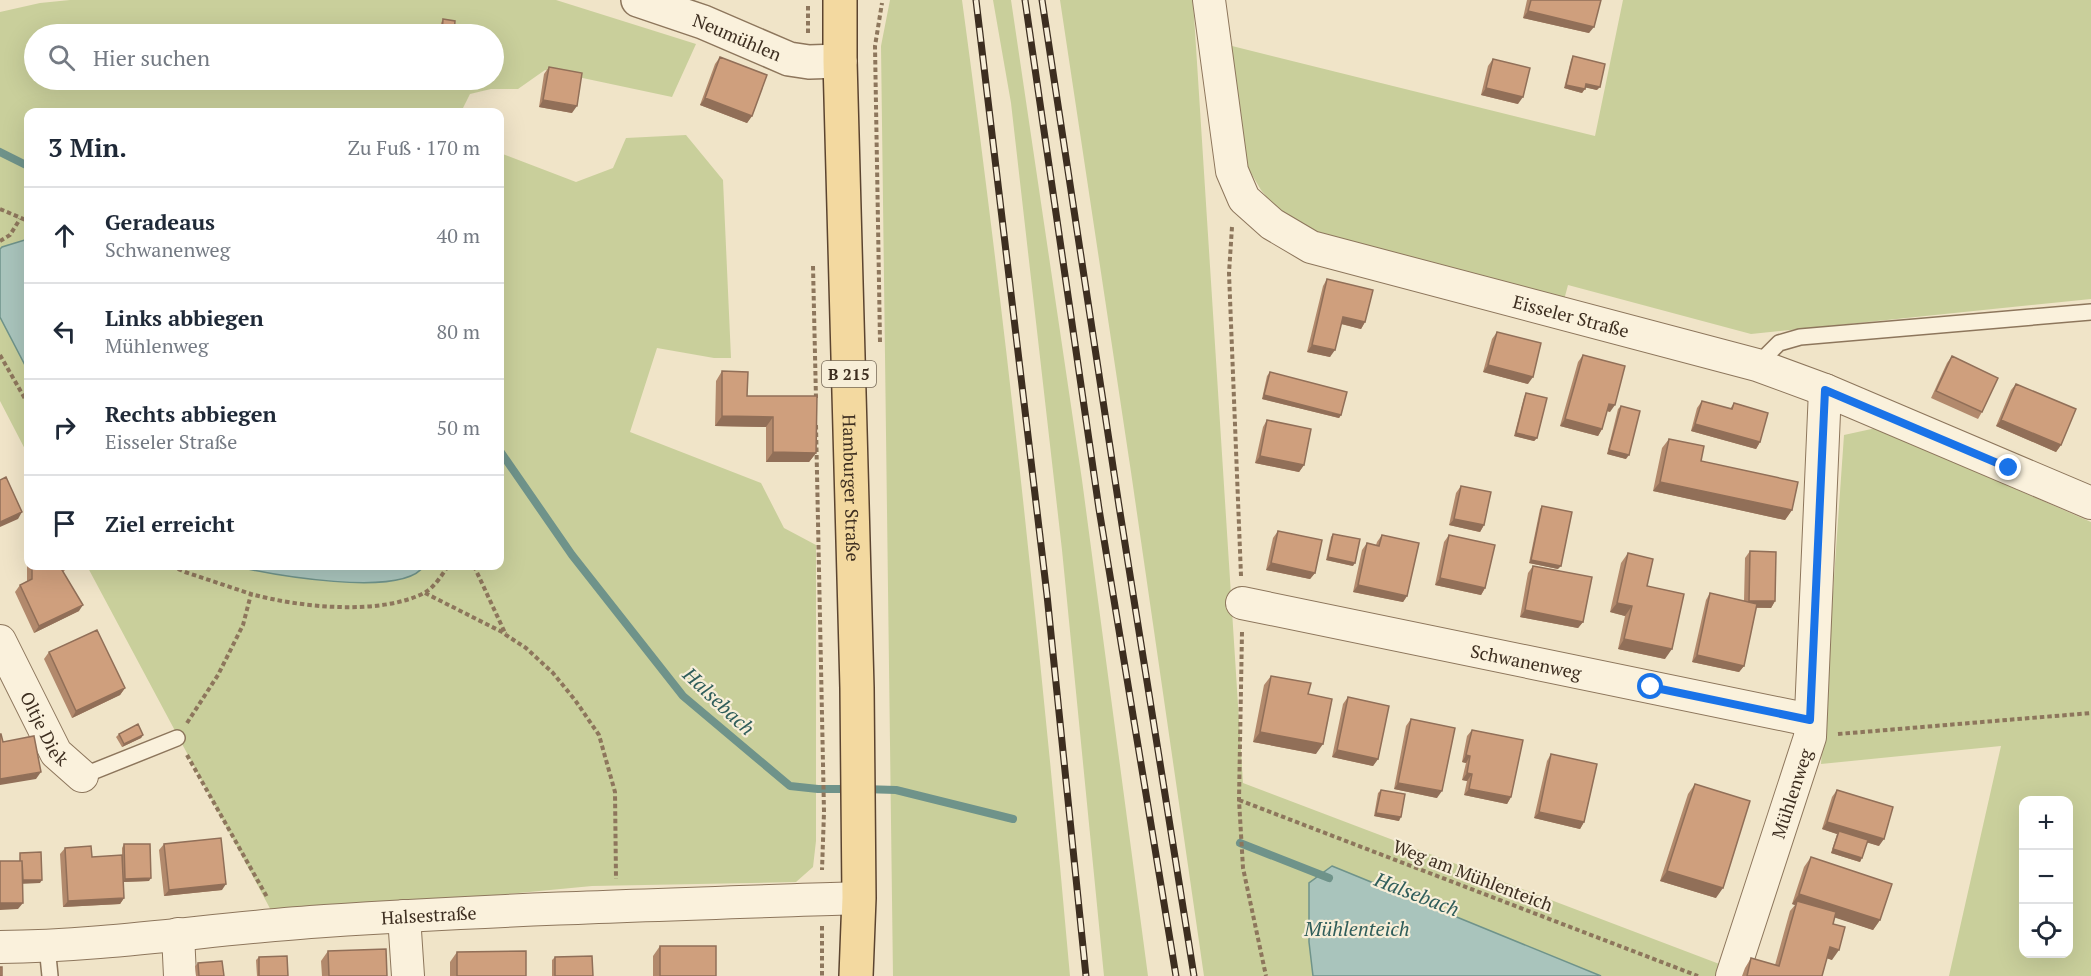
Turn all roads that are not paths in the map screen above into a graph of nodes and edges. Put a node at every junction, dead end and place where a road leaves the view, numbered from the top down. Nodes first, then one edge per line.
1 (638, 0) edge
2 (840, 0) edge
3 (1209, 0) edge
4 (840, 61) junction
5 (2091, 312) edge
6 (1757, 365) junction
7 (1825, 390) junction
8 (2091, 503) edge
9 (1242, 603) road end
10 (0, 641) edge
11 (1810, 728) junction
12 (177, 738) road end
13 (81, 776) joint
14 (859, 898) junction
15 (404, 916) junction
16 (177, 934) junction
17 (0, 947) edge
18 (49, 961) edge
19 (180, 976) edge
20 (408, 976) edge
21 (856, 976) edge
22 (1732, 976) edge

1 - 4 street, Neumühlen
2 - 4 main road, Hamburger Straße / B 215
3 - 6 street, Eisseler Straße
4 - 14 main road, Hamburger Straße / B 215
5 - 6 lane
6 - 7 street, Eisseler Straße
7 - 8 street, Eisseler Straße
7 - 11 street, Mühlenweg
9 - 11 street, Schwanenweg
10 - 13 street, Oltje Diek
11 - 22 street, Mühlenweg
12 - 13 lane
14 - 15 street, Halsestraße
14 - 21 main road, Hamburger Straße / B 215
15 - 16 street, Halsestraße
15 - 20 street
16 - 18 street, Halsestraße
16 - 19 street
17 - 18 street, Halsestraße

